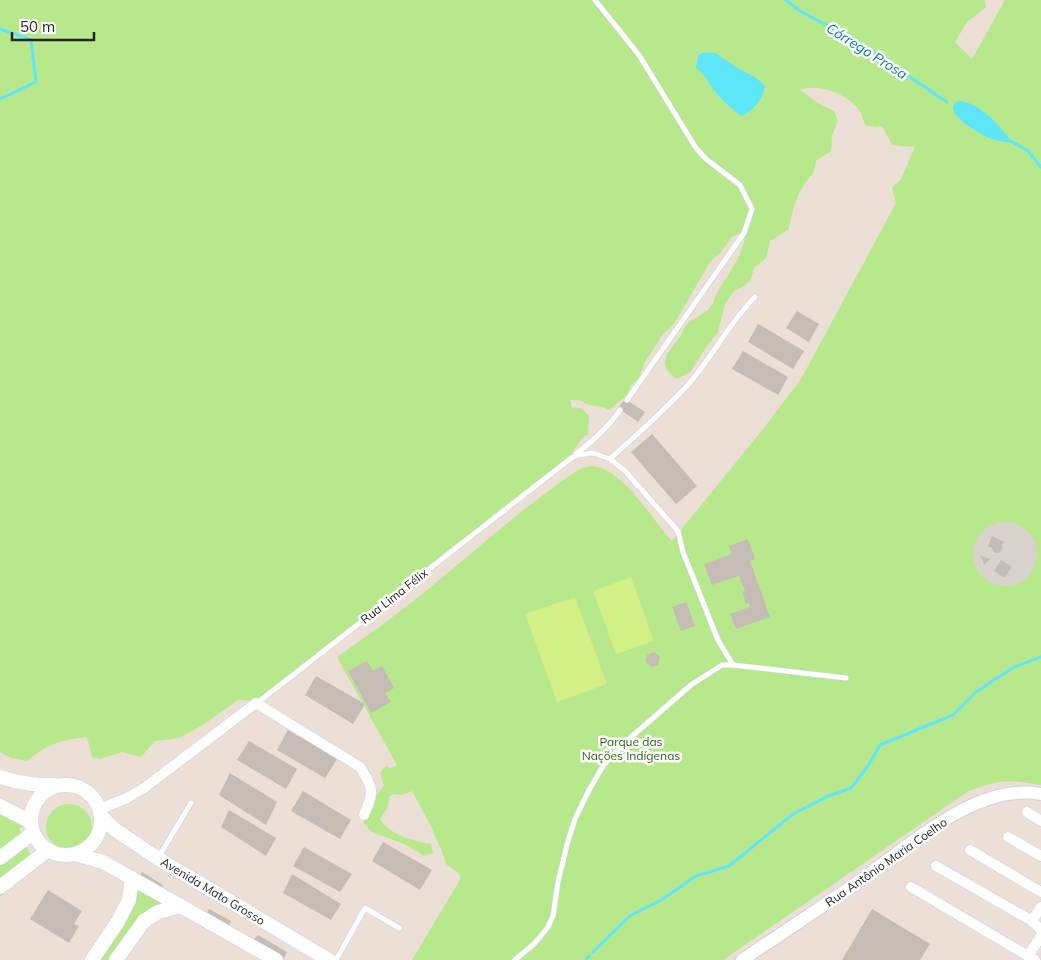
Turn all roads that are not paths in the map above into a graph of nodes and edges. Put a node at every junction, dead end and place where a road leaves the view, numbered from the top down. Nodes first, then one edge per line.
1 (595, 0) edge
2 (755, 297) dead end
3 (627, 400) dead end
4 (620, 410) dead end
5 (570, 459) junction
6 (610, 459) junction
7 (733, 665) junction
8 (846, 678) dead end
9 (256, 703) junction
10 (0, 777) edge
11 (60, 785) junction
12 (1041, 794) edge
13 (191, 803) dead end
14 (0, 806) edge
15 (1027, 812) dead end
16 (101, 813) junction
17 (364, 815) dead end
18 (1041, 821) edge
19 (32, 828) junction
20 (1008, 837) dead end
21 (48, 850) junction
22 (970, 850) dead end
23 (74, 854) junction
24 (1041, 856) edge
25 (0, 858) edge
26 (157, 858) junction
27 (936, 866) dead end
28 (132, 878) junction
29 (0, 887) edge
30 (912, 887) dead end
31 (1041, 892) edge
32 (181, 906) junction
33 (1041, 907) edge
34 (1032, 921) junction
35 (399, 928) dead end
36 (1041, 930) edge
37 (1041, 936) edge
38 (321, 958) edge
39 (1032, 958) edge
40 (92, 960) edge
41 (116, 960) edge
42 (276, 960) edge
43 (336, 960) edge
44 (515, 960) edge
45 (742, 960) edge

1 - 3 lane
2 - 6 lane
4 - 5 lane
5 - 6 lane, Rua Lima Félix
5 - 9 lane, Rua Lima Félix
6 - 7 lane, Rua Lima Félix
7 - 8 lane
7 - 44 lane
9 - 16 street, Rua Lima Félix
9 - 17 street
10 - 11 main road
11 - 16 main road
11 - 19 main road
12 - 45 street, Rua Antônio Maria Coelho
13 - 26 lane
14 - 19 main road
15 - 18 street
16 - 23 main road
16 - 26 main road, Avenida Mato Grosso
19 - 21 main road
19 - 25 main road
20 - 24 street
21 - 23 main road
21 - 29 main road
22 - 31 street
23 - 28 main road
26 - 38 main road, Avenida Mato Grosso
27 - 34 street
28 - 32 main road
28 - 40 main road
30 - 39 street
32 - 41 main road
32 - 42 main road
33 - 34 street
34 - 36 street
35 - 43 lane
37 - 39 street

